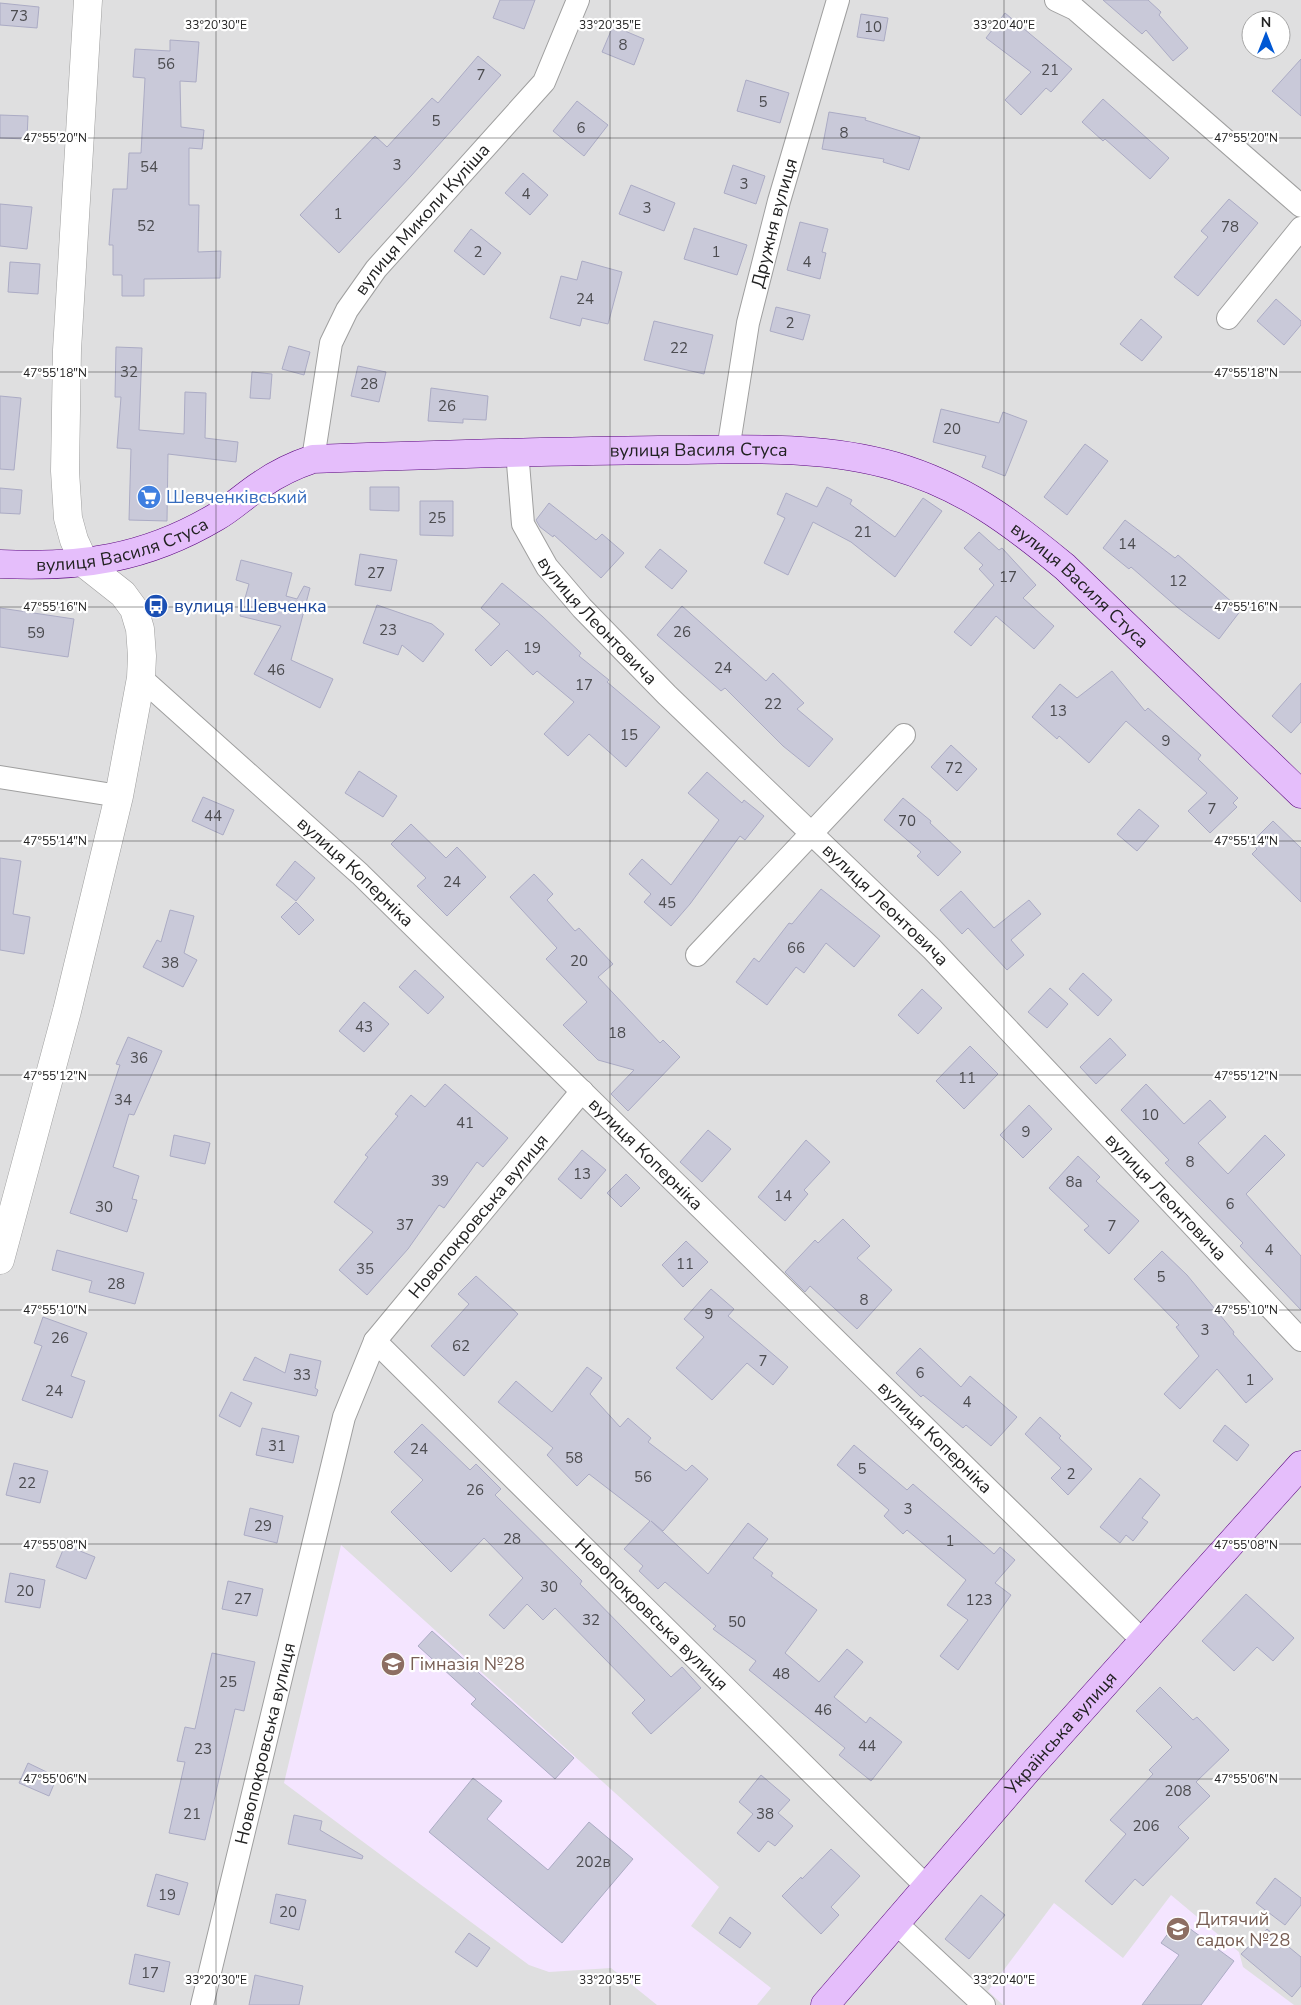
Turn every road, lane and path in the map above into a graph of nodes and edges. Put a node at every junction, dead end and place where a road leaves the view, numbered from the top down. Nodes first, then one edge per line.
1 (88, 0) edge
2 (578, 0) edge
3 (838, 0) edge
4 (1071, 3) edge
5 (1301, 206) edge
6 (1301, 228) edge
7 (1228, 318) dead end
8 (728, 450) junction
9 (517, 451) junction
10 (313, 459) junction
11 (0, 564) edge
12 (85, 564) junction
13 (141, 678) junction
14 (904, 735) dead end
15 (0, 777) edge
16 (1301, 794) edge
17 (119, 796) junction
18 (812, 834) junction
19 (697, 955) dead end
20 (582, 1091) junction
21 (0, 1260) edge
22 (1301, 1340) edge
23 (376, 1341) junction
24 (1301, 1465) edge
25 (1142, 1640) junction
26 (927, 1887) junction
27 (896, 1924) junction
28 (202, 2005) edge
29 (825, 2005) edge
30 (984, 2005) edge

1 - 12 street
2 - 10 street, вулиця Миколи Куліша
3 - 8 street, Дружня вулиця
4 - 5 street
6 - 7 street
8 - 9 main road, вулиця Василя Стуса
8 - 16 main road, вулиця Василя Стуса
9 - 10 main road, вулиця Василя Стуса
9 - 18 street, вулиця Леонтовича
10 - 12 main road, вулиця Василя Стуса
11 - 12 main road, вулиця Василя Стуса
12 - 13 street
13 - 17 street
13 - 20 street, вулиця Коперніка
14 - 18 street
15 - 17 street
17 - 21 street
18 - 19 street
18 - 22 street, вулиця Леонтовича
20 - 23 street, Новопокровська вулиця
20 - 25 street, вулиця Коперніка
23 - 26 street, Новопокровська вулиця
23 - 28 street, Новопокровська вулиця
24 - 25 main road, Українська вулиця
25 - 26 main road, Українська вулиця
26 - 27 main road, Українська вулиця
27 - 29 main road, Українська вулиця
27 - 30 street

